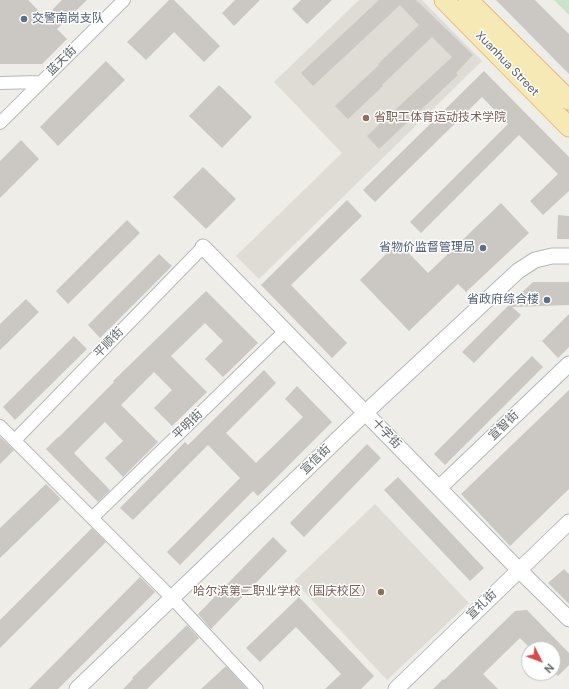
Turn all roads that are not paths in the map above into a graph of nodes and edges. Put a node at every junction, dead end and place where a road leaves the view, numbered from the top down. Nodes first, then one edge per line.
1 (124, 0) edge
2 (444, 0) edge
3 (468, 0) edge
4 (41, 82) junction
5 (0, 83) edge
6 (569, 100) edge
7 (0, 123) edge
8 (569, 127) edge
9 (203, 247) joint
10 (569, 256) edge
11 (285, 331) junction
12 (569, 364) edge
13 (365, 413) junction
14 (0, 426) edge
15 (15, 440) junction
16 (439, 488) junction
17 (92, 518) junction
18 (569, 522) edge
19 (519, 570) junction
20 (172, 598) junction
21 (569, 619) edge
22 (77, 689) edge
23 (257, 689) edge
24 (396, 689) edge

1 - 4 street, 蓝天街
2 - 8 main road, Xuanhua Street
3 - 6 main road, Xuanhua Street
4 - 5 street
4 - 7 street, 蓝天街
9 - 11 street, 十字街
9 - 15 street, 平顺街
10 - 13 street, 宣信街
11 - 13 street, 十字街
11 - 17 street, 平明街
12 - 16 street, 宣智街
13 - 16 street, 十字街
13 - 20 street, 宣信街
14 - 15 street
15 - 17 street
16 - 19 street, 十字街
17 - 20 street
18 - 19 street, 宣礼街
19 - 21 street, 十字街
19 - 24 street, 宣礼街
20 - 22 street, 宣信街
20 - 23 street

